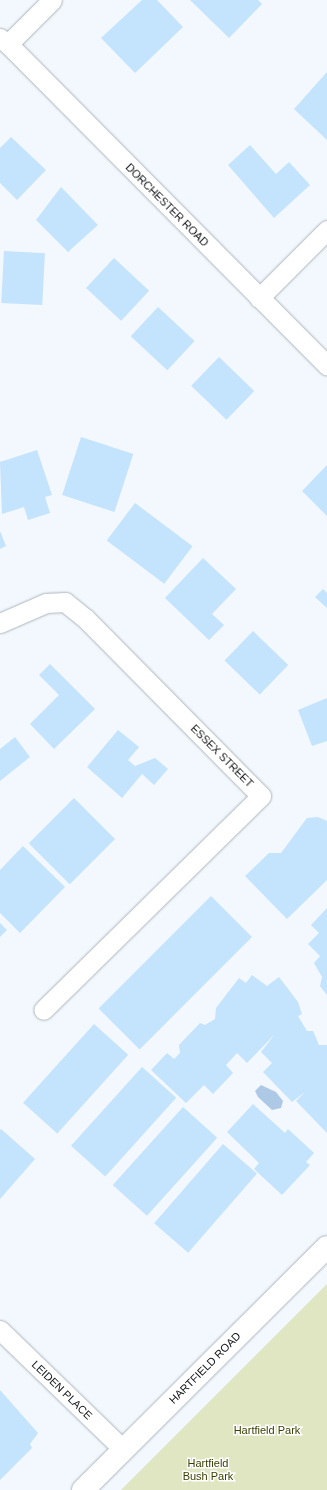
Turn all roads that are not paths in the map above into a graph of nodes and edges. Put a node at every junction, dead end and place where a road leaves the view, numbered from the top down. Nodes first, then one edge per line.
1 (52, 0) edge
2 (4, 41) edge
3 (327, 230) edge
4 (259, 298) junction
5 (327, 365) edge
6 (0, 623) edge
7 (43, 1010) dead end
8 (327, 1247) edge
9 (0, 1330) edge
10 (123, 1449) junction
11 (83, 1490) edge

1 - 2 street
2 - 4 street, DORCHESTER ROAD
3 - 4 street
4 - 5 street, DORCHESTER ROAD
6 - 7 street, ESSEX STREET
8 - 10 street, HARTFIELD ROAD
9 - 10 street, LEIDEN PLACE
10 - 11 street, HARTFIELD ROAD

